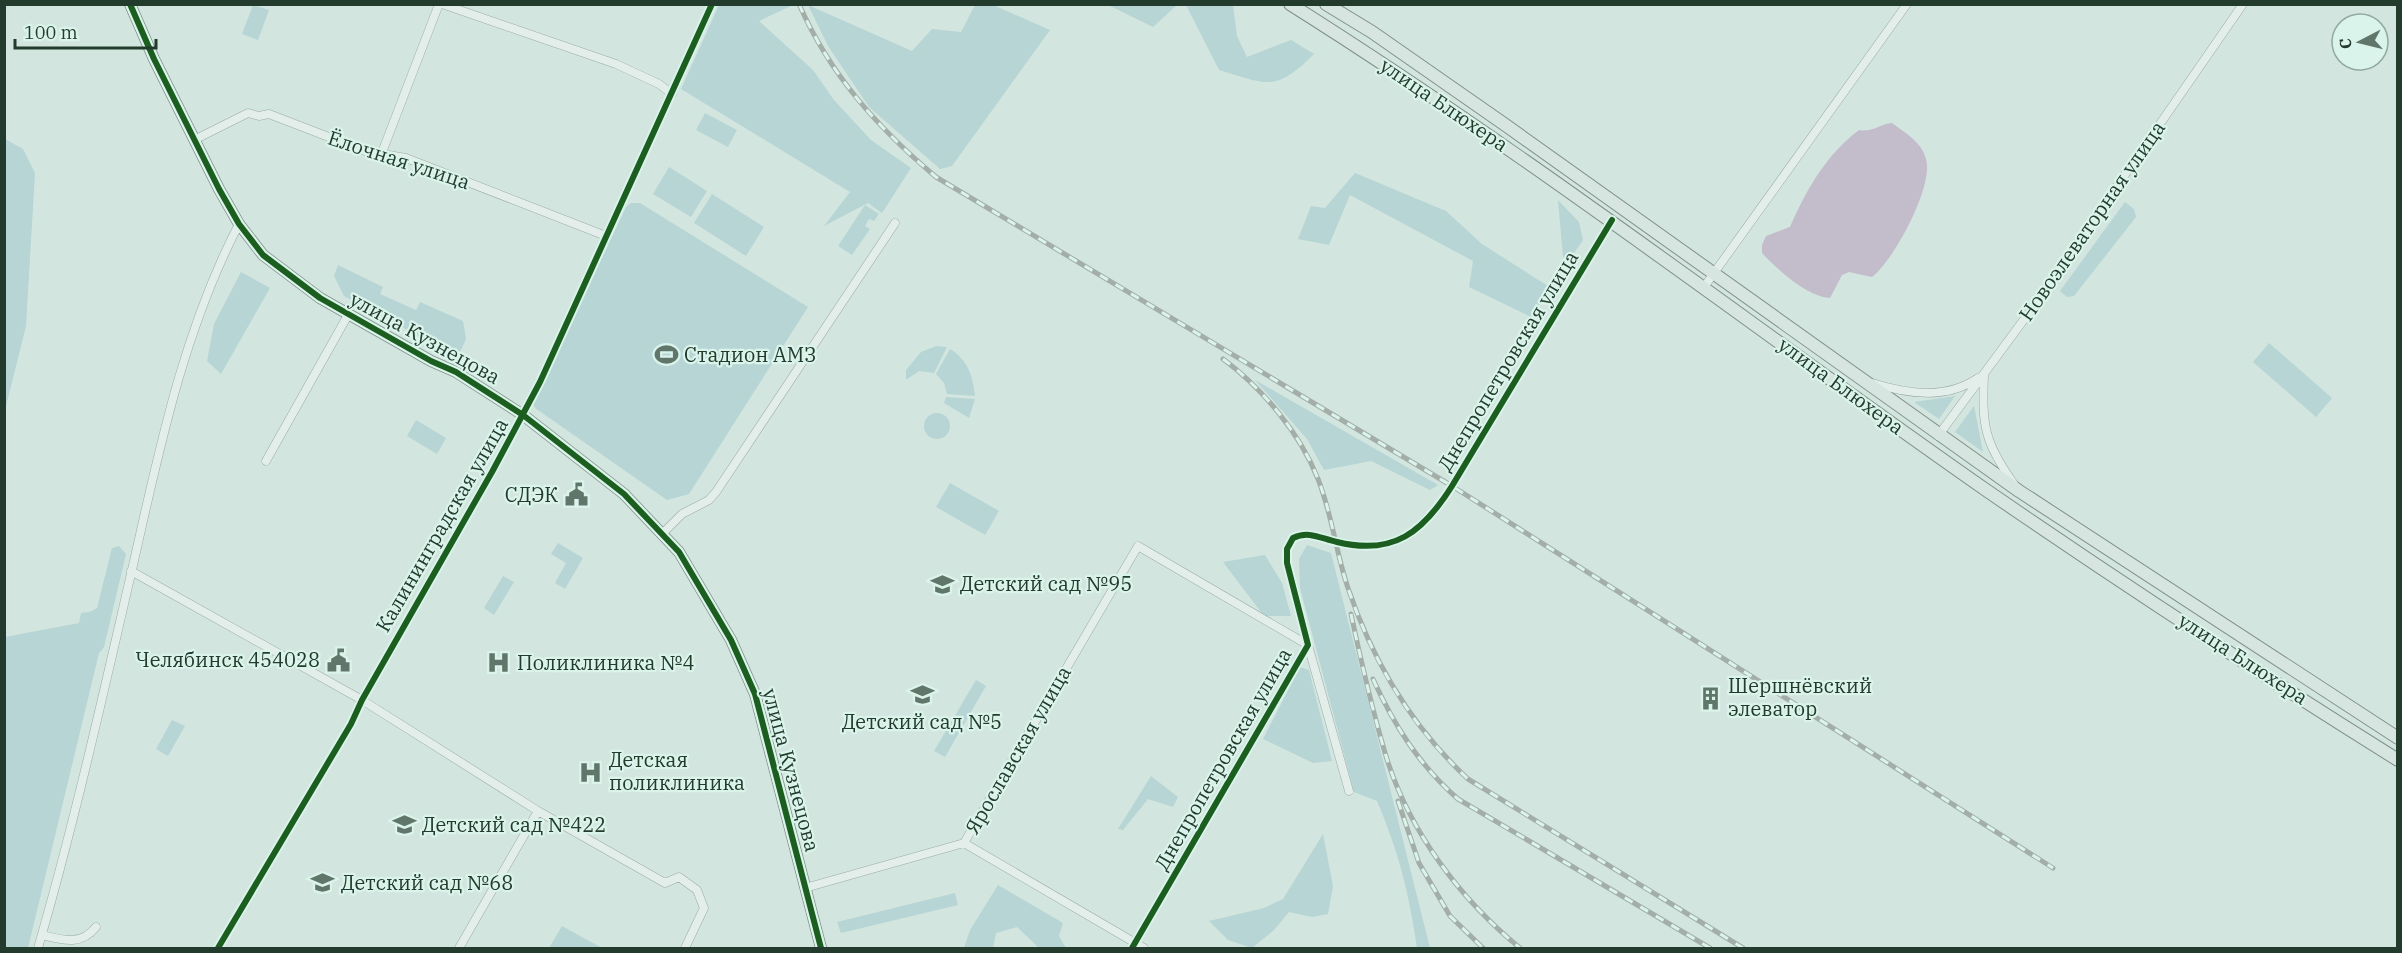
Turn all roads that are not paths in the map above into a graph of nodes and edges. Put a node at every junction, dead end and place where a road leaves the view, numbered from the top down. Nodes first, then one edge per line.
1 (130, 4) edge
2 (440, 4) edge
3 (712, 4) edge
4 (1290, 4) edge
5 (1326, 4) edge
6 (1907, 4) edge
7 (2243, 4) edge
8 (672, 94) junction
9 (194, 140) junction
10 (381, 155) junction
11 (1619, 208) junction
12 (1612, 220) junction
13 (895, 223) dead end
14 (239, 224) junction
15 (606, 236) junction
16 (1714, 273) junction
17 (1704, 287) junction
18 (348, 315) junction
19 (1984, 374) junction
20 (1857, 378) junction
21 (523, 415) junction
22 (1938, 436) junction
23 (266, 461) dead end
24 (2019, 491) junction
25 (663, 533) junction
26 (131, 571) junction
27 (1308, 645) junction
28 (362, 700) junction
29 (2397, 738) edge
30 (2397, 760) edge
31 (1349, 791) dead end
32 (538, 811) junction
33 (964, 843) junction
34 (805, 888) junction
35 (96, 927) dead end
36 (42, 935) junction
37 (1134, 946) edge
38 (38, 948) edge
39 (218, 948) edge
40 (459, 948) edge
41 (685, 948) edge
42 (820, 948) edge
43 (1144, 948) edge

1 - 9 street, улица Кузнецова
2 - 8 street
2 - 10 street
3 - 8 street, Калининградская улица
4 - 12 main road, улица Блюхера
5 - 11 main road, улица Блюхера
6 - 16 street
7 - 19 street, Новоэлеваторная улица
8 - 15 street, Калининградская улица
9 - 10 street, Ёлочная улица
9 - 14 street, улица Кузнецова
10 - 15 street, Ёлочная улица
11 - 12 main road
11 - 16 main road, улица Блюхера
12 - 17 main road, улица Блюхера
12 - 27 street, Днепропетровская улица
13 - 25 street
14 - 18 street, улица Кузнецова
14 - 26 street
15 - 21 street, Калининградская улица
16 - 17 street
16 - 20 main road, улица Блюхера
17 - 30 main road, улица Блюхера
18 - 21 street, улица Кузнецова
18 - 23 street
19 - 20 street
19 - 22 street, Новоэлеваторная улица
19 - 24 street
20 - 22 main road, улица Блюхера
21 - 25 street, улица Кузнецова
21 - 28 street, Калининградская улица
22 - 24 main road, улица Блюхера
24 - 29 main road, улица Блюхера
25 - 34 street, улица Кузнецова
26 - 28 street
26 - 36 street
27 - 31 street
27 - 33 street, Ярославская улица
27 - 37 street, Днепропетровская улица
28 - 32 street
28 - 39 street, Калининградская улица
32 - 40 street
32 - 41 street
33 - 34 street, Ярославская улица
33 - 37 street
34 - 42 street, улица Кузнецова
35 - 36 street
36 - 38 street
37 - 43 street

